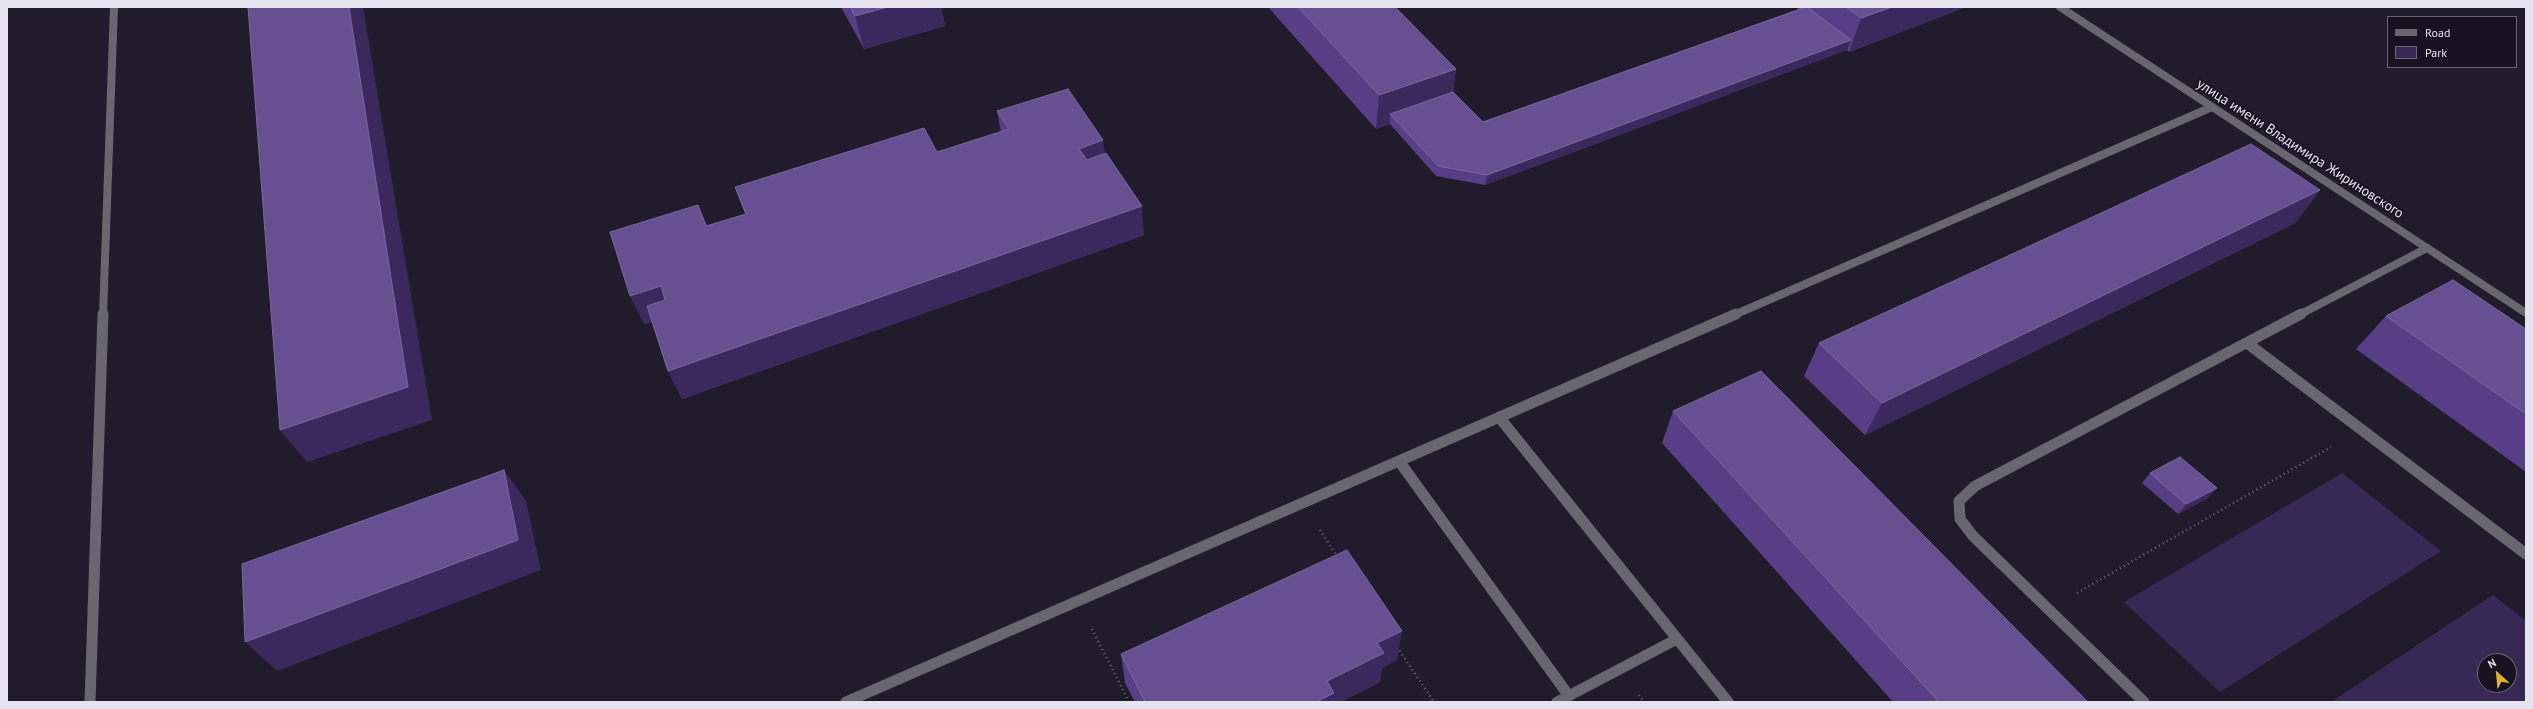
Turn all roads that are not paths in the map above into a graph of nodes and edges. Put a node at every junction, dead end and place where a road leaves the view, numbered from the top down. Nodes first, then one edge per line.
1 (114, 7) edge
2 (2060, 7) edge
3 (2212, 107) junction
4 (2427, 248) junction
5 (2526, 313) edge
6 (2247, 343) junction
7 (1499, 418) junction
8 (1399, 461) junction
9 (2526, 554) edge
10 (1678, 639) junction
11 (1569, 696) junction
12 (90, 702) edge
13 (846, 702) edge
14 (1557, 702) edge
15 (1728, 702) edge
16 (2144, 702) edge

1 - 12 street
2 - 3 street, улица имени Владимира Жириновского
3 - 4 street, улица имени Владимира Жириновского
3 - 7 street
4 - 5 street, улица имени Владимира Жириновского
4 - 6 street
6 - 9 street
6 - 16 street
7 - 8 street
7 - 10 street
8 - 11 street
8 - 13 street
10 - 11 street
10 - 15 street
11 - 14 street

